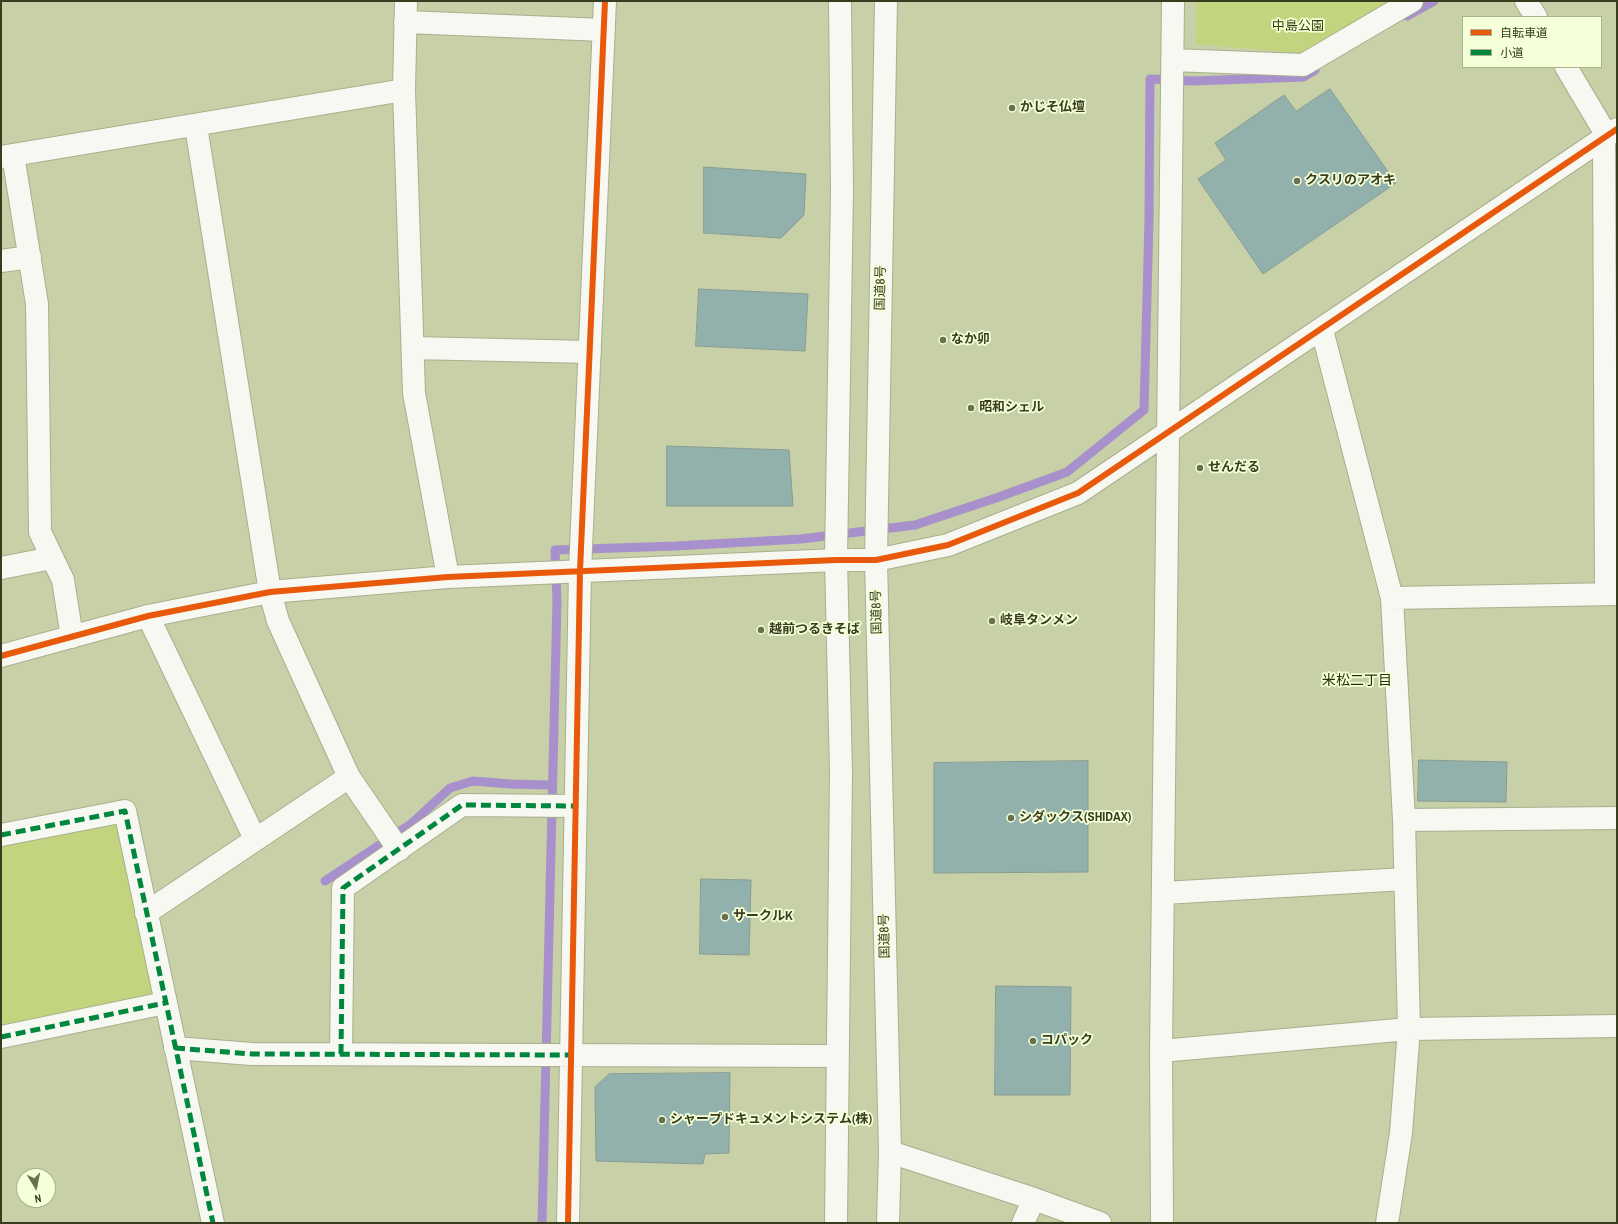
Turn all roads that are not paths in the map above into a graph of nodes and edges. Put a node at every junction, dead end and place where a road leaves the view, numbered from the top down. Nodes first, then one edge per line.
1 (406, 1) edge
2 (605, 1) edge
3 (840, 1) edge
4 (886, 1) edge
5 (1173, 1) edge
6 (1412, 1) edge
7 (1526, 1) edge
8 (1535, 16) edge
9 (405, 22) junction
10 (604, 30) junction
11 (1172, 60) junction
12 (1567, 68) edge
13 (404, 90) junction
14 (196, 126) junction
15 (1609, 134) edge
16 (7, 156) edge
17 (30, 257) junction
18 (1, 261) edge
19 (1322, 330) junction
20 (413, 348) junction
21 (590, 352) junction
22 (1168, 432) junction
23 (52, 558) junction
24 (836, 560) junction
25 (876, 560) junction
26 (1, 568) edge
27 (580, 571) junction
28 (448, 577) junction
29 (270, 592) junction
30 (1612, 594) edge
31 (1392, 598) junction
32 (148, 616) junction
33 (72, 637) junction
34 (1, 656) edge
35 (349, 777) junction
36 (576, 806) junction
37 (1617, 818) edge
38 (1404, 820) junction
39 (1, 835) edge
40 (255, 839) junction
41 (399, 850) junction
42 (1405, 879) junction
43 (1164, 893) junction
44 (146, 912) junction
45 (166, 1003) junction
46 (1617, 1026) edge
47 (1410, 1029) junction
48 (1, 1037) edge
49 (175, 1048) junction
50 (1161, 1051) junction
51 (341, 1054) junction
52 (571, 1055) junction
53 (837, 1056) junction
54 (890, 1152) junction
55 (1034, 1200) junction
56 (213, 1223) edge
57 (568, 1223) edge
58 (836, 1223) edge
59 (888, 1223) edge
60 (1023, 1223) edge
61 (1100, 1223) edge
62 (1162, 1223) edge
63 (1387, 1223) edge

1 - 9 main road
2 - 10 main road
3 - 24 main road
4 - 25 main road, 国道8号
5 - 11 main road
6 - 11 main road
7 - 8 main road
9 - 10 main road
9 - 13 main road
10 - 21 main road
11 - 22 main road
12 - 15 main road
13 - 14 main road
13 - 20 main road
14 - 16 main road
14 - 29 main road
15 - 19 main road
15 - 30 main road
16 - 17 main road
17 - 18 main road
17 - 23 main road
19 - 22 main road
19 - 31 main road
20 - 21 main road
20 - 28 main road
21 - 27 main road
22 - 25 main road
22 - 43 main road
23 - 26 main road
23 - 33 main road
24 - 25 main road
24 - 27 main road
24 - 53 main road
25 - 54 main road, 国道8号
27 - 28 main road
27 - 36 main road
28 - 29 main road
29 - 32 main road
29 - 35 main road
30 - 31 main road
31 - 38 main road
32 - 33 main road
32 - 40 main road
33 - 34 main road
35 - 40 main road
35 - 41 main road
36 - 41 main road
36 - 52 main road
37 - 38 main road
38 - 42 main road
39 - 44 main road
40 - 44 main road
41 - 51 main road
42 - 43 main road
42 - 47 main road
43 - 50 main road
44 - 45 main road
45 - 48 main road
45 - 49 main road
46 - 47 main road
47 - 50 main road
47 - 63 main road
49 - 51 main road
49 - 56 main road
50 - 62 main road
51 - 52 main road
52 - 53 main road
52 - 57 main road
53 - 58 main road
54 - 55 main road
54 - 59 main road, 国道8号
55 - 60 main road
55 - 61 main road

